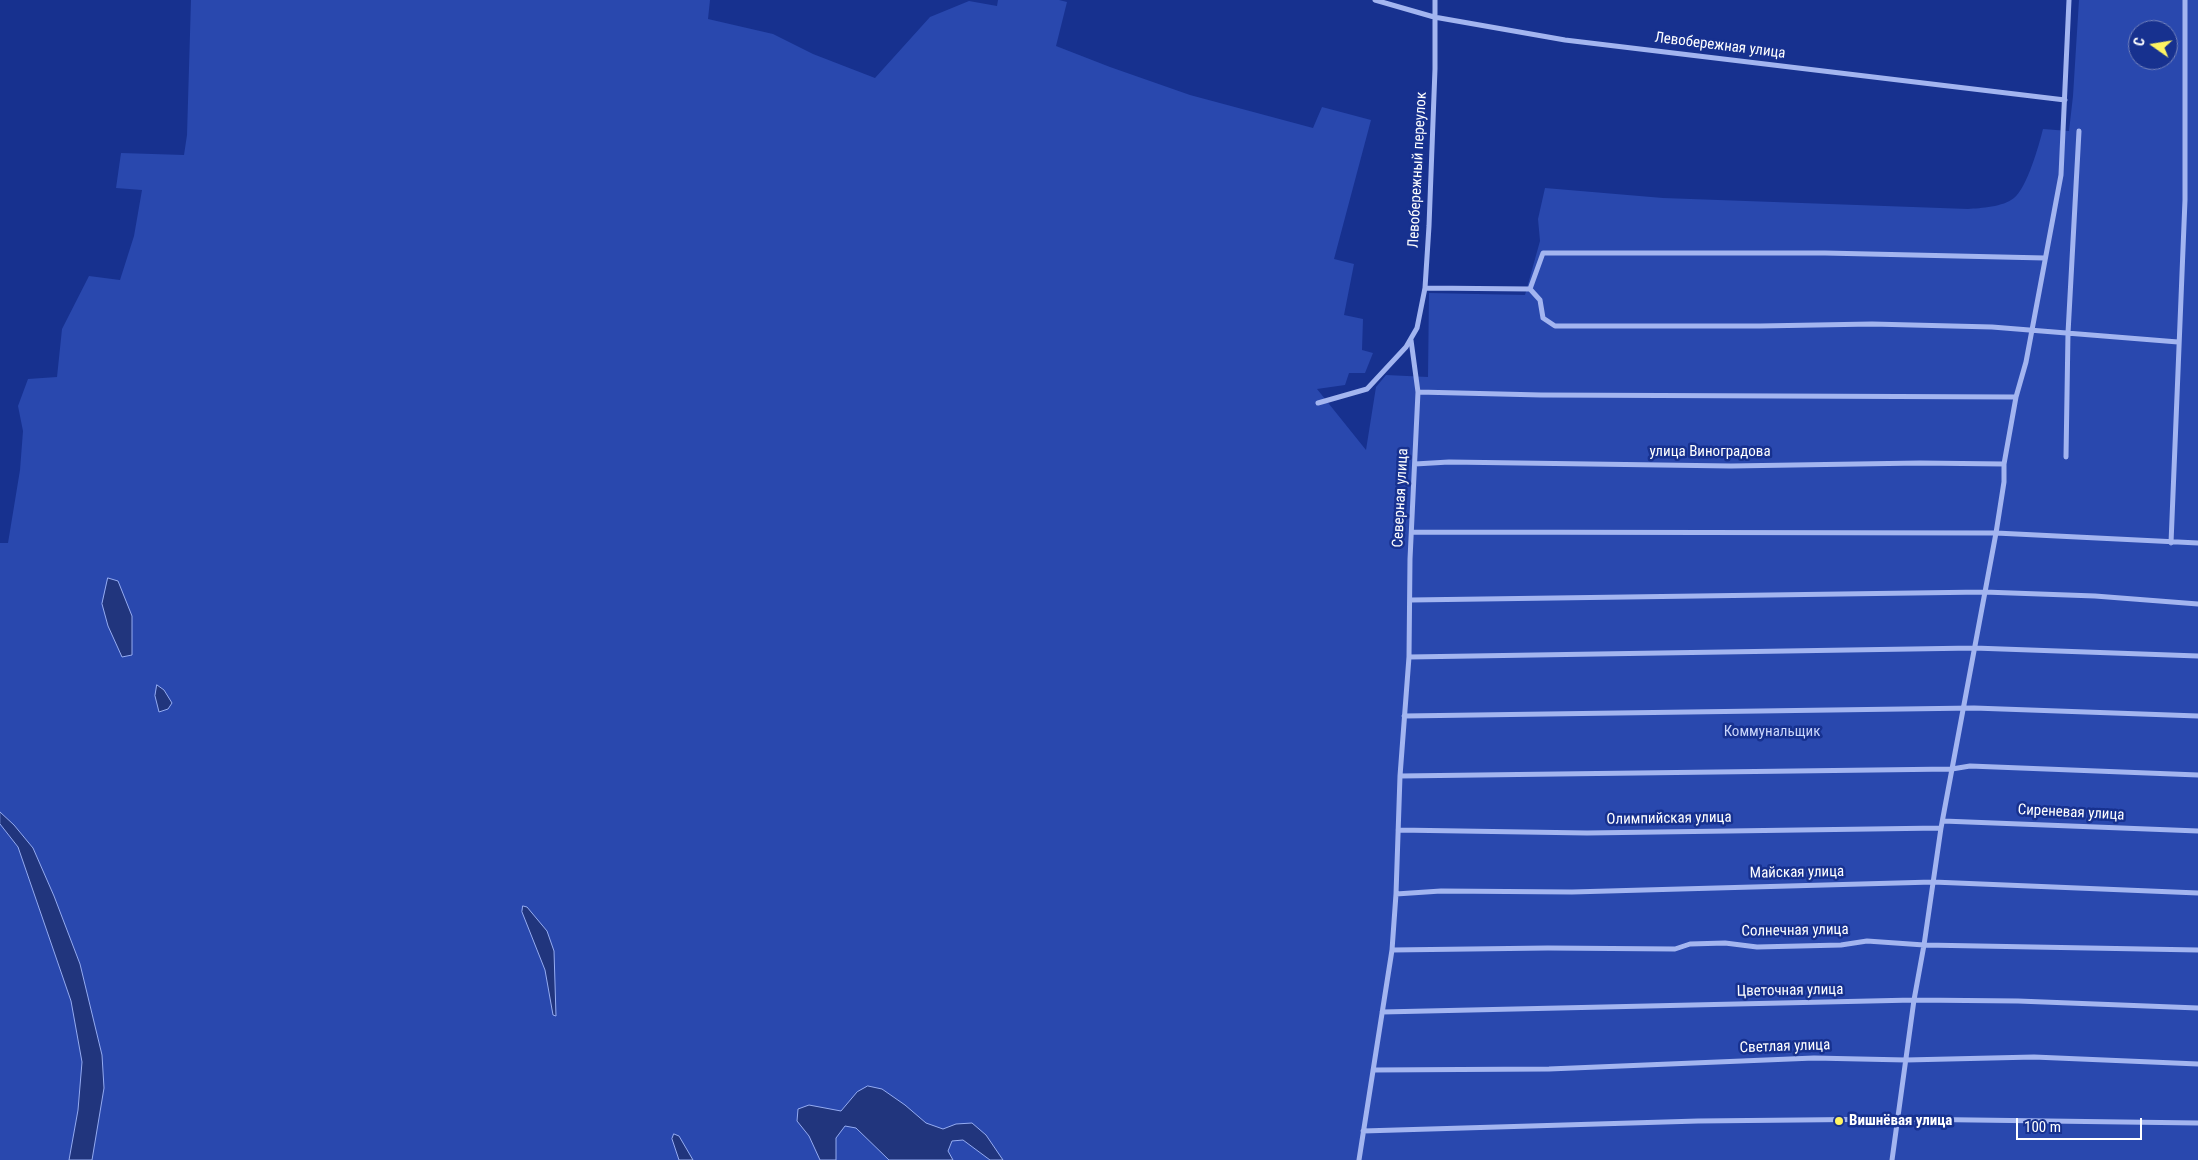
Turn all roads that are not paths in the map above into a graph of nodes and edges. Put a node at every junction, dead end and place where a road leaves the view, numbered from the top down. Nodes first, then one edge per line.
1 (1374, 0) edge
2 (1435, 0) edge
3 (2069, 0) edge
4 (2185, 0) edge
5 (1434, 17) junction
6 (2065, 100) junction
7 (2079, 131) dead end
8 (2045, 258) junction
9 (1425, 288) junction
10 (1530, 289) junction
11 (2031, 330) junction
12 (2068, 333) junction
13 (1411, 340) junction
14 (2178, 342) junction
15 (1418, 392) junction
16 (2016, 397) junction
17 (1318, 403) dead end
18 (2066, 457) dead end
19 (1415, 464) junction
20 (2004, 464) junction
21 (1412, 532) junction
22 (1996, 534) junction
23 (2171, 543) junction
24 (2198, 543) edge
25 (1984, 592) junction
26 (1411, 600) junction
27 (2198, 604) edge
28 (1974, 648) junction
29 (2198, 656) edge
30 (1409, 657) junction
31 (1963, 710) junction
32 (1404, 716) junction
33 (2198, 716) edge
34 (1952, 769) junction
35 (2198, 775) edge
36 (1400, 776) junction
37 (1944, 821) junction
38 (1941, 828) junction
39 (1398, 830) junction
40 (2198, 831) edge
41 (1933, 882) junction
42 (2198, 893) edge
43 (1396, 894) junction
44 (1924, 945) junction
45 (1392, 950) junction
46 (2198, 950) edge
47 (1914, 1000) junction
48 (2198, 1008) edge
49 (1382, 1012) junction
50 (1906, 1060) junction
51 (2198, 1064) edge
52 (1373, 1070) junction
53 (1899, 1119) junction
54 (2198, 1123) edge
55 (1363, 1131) junction
56 (1359, 1160) edge
57 (1892, 1160) edge

1 - 5 street, Левобережная улица
2 - 5 street, Левобережный переулок
3 - 6 street
4 - 14 street
5 - 6 street, Левобережная улица
5 - 9 street, Левобережный переулок
6 - 8 street
7 - 12 street
8 - 10 street
8 - 11 street
9 - 10 street
9 - 13 street, Левобережный переулок
10 - 11 street
11 - 12 street
11 - 16 street
12 - 14 street
12 - 18 street
13 - 15 street, Северная улица
13 - 17 street
14 - 23 street
15 - 16 street
15 - 19 street, Северная улица
16 - 20 street
19 - 20 street, улица Виноградова
19 - 21 street, Северная улица
20 - 22 street
21 - 22 street
21 - 26 street, Северная улица
22 - 23 street
22 - 25 street
23 - 24 street
25 - 26 street
25 - 27 street
25 - 28 street
26 - 30 street, Северная улица
28 - 29 street
28 - 30 street
28 - 31 street
30 - 32 street, Северная улица
31 - 32 street
31 - 33 street
31 - 34 street
32 - 36 street, Северная улица
34 - 35 street
34 - 36 street
34 - 37 street
36 - 39 street, Северная улица
37 - 38 street
37 - 40 street, Сиреневая улица
38 - 39 street, Олимпийская улица
38 - 41 street
39 - 43 street, Северная улица
41 - 42 street, Майская улица
41 - 43 street, Майская улица
41 - 44 street
43 - 45 street, Северная улица
44 - 45 street, Солнечная улица
44 - 46 street, Солнечная улица
44 - 47 street
45 - 49 street, Северная улица
47 - 48 street, Цветочная улица
47 - 49 street, Цветочная улица
47 - 50 street
49 - 52 street, Северная улица
50 - 51 street, Светлая улица
50 - 52 street, Светлая улица
50 - 53 street
52 - 55 street, Северная улица
53 - 54 street
53 - 55 street
53 - 57 street
55 - 56 street, Северная улица

